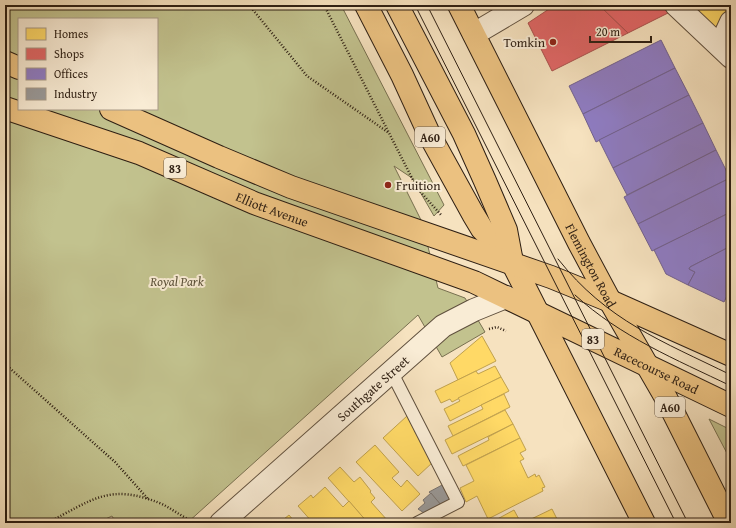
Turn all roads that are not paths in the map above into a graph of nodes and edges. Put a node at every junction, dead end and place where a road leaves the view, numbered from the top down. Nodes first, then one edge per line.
1 (366, 5) edge
2 (397, 5) edge
3 (459, 5) edge
4 (523, 5) edge
5 (676, 5) edge
6 (731, 22) edge
7 (474, 34) junction
8 (725, 51) edge
9 (5, 62) edge
10 (18, 68) edge
11 (5, 108) edge
12 (113, 110) edge
13 (512, 260) junction
14 (506, 297) junction
15 (610, 301) junction
16 (538, 313) junction
17 (731, 355) edge
18 (647, 366) junction
19 (392, 371) junction
20 (731, 406) edge
21 (251, 498) junction
22 (221, 523) edge
23 (232, 523) edge
24 (417, 523) edge
25 (644, 523) edge
26 (729, 523) edge

1 - 13 main road, A60
2 - 13 main road, A60
3 - 7 main road, Flemington Road / A60
4 - 7 street
5 - 8 street
6 - 8 street
7 - 15 main road, Flemington Road / A60
9 - 10 main road
11 - 14 main road, Elliott Avenue / 83
12 - 13 main road, Elliott Avenue / 83
13 - 15 main road, 83
13 - 16 main road, A60
14 - 16 main road, Elliott Avenue / 83
14 - 19 street, Southgate Street
15 - 17 main road, 83
15 - 18 main road, Flemington Road / A60
16 - 18 main road, Racecourse Road / 83
16 - 25 main road, A60
18 - 20 main road, Racecourse Road / 83
18 - 26 main road, Flemington Road / A60
19 - 21 street, Southgate Street
19 - 24 lane
21 - 22 street, Southgate Street
21 - 23 street, Southgate Street

